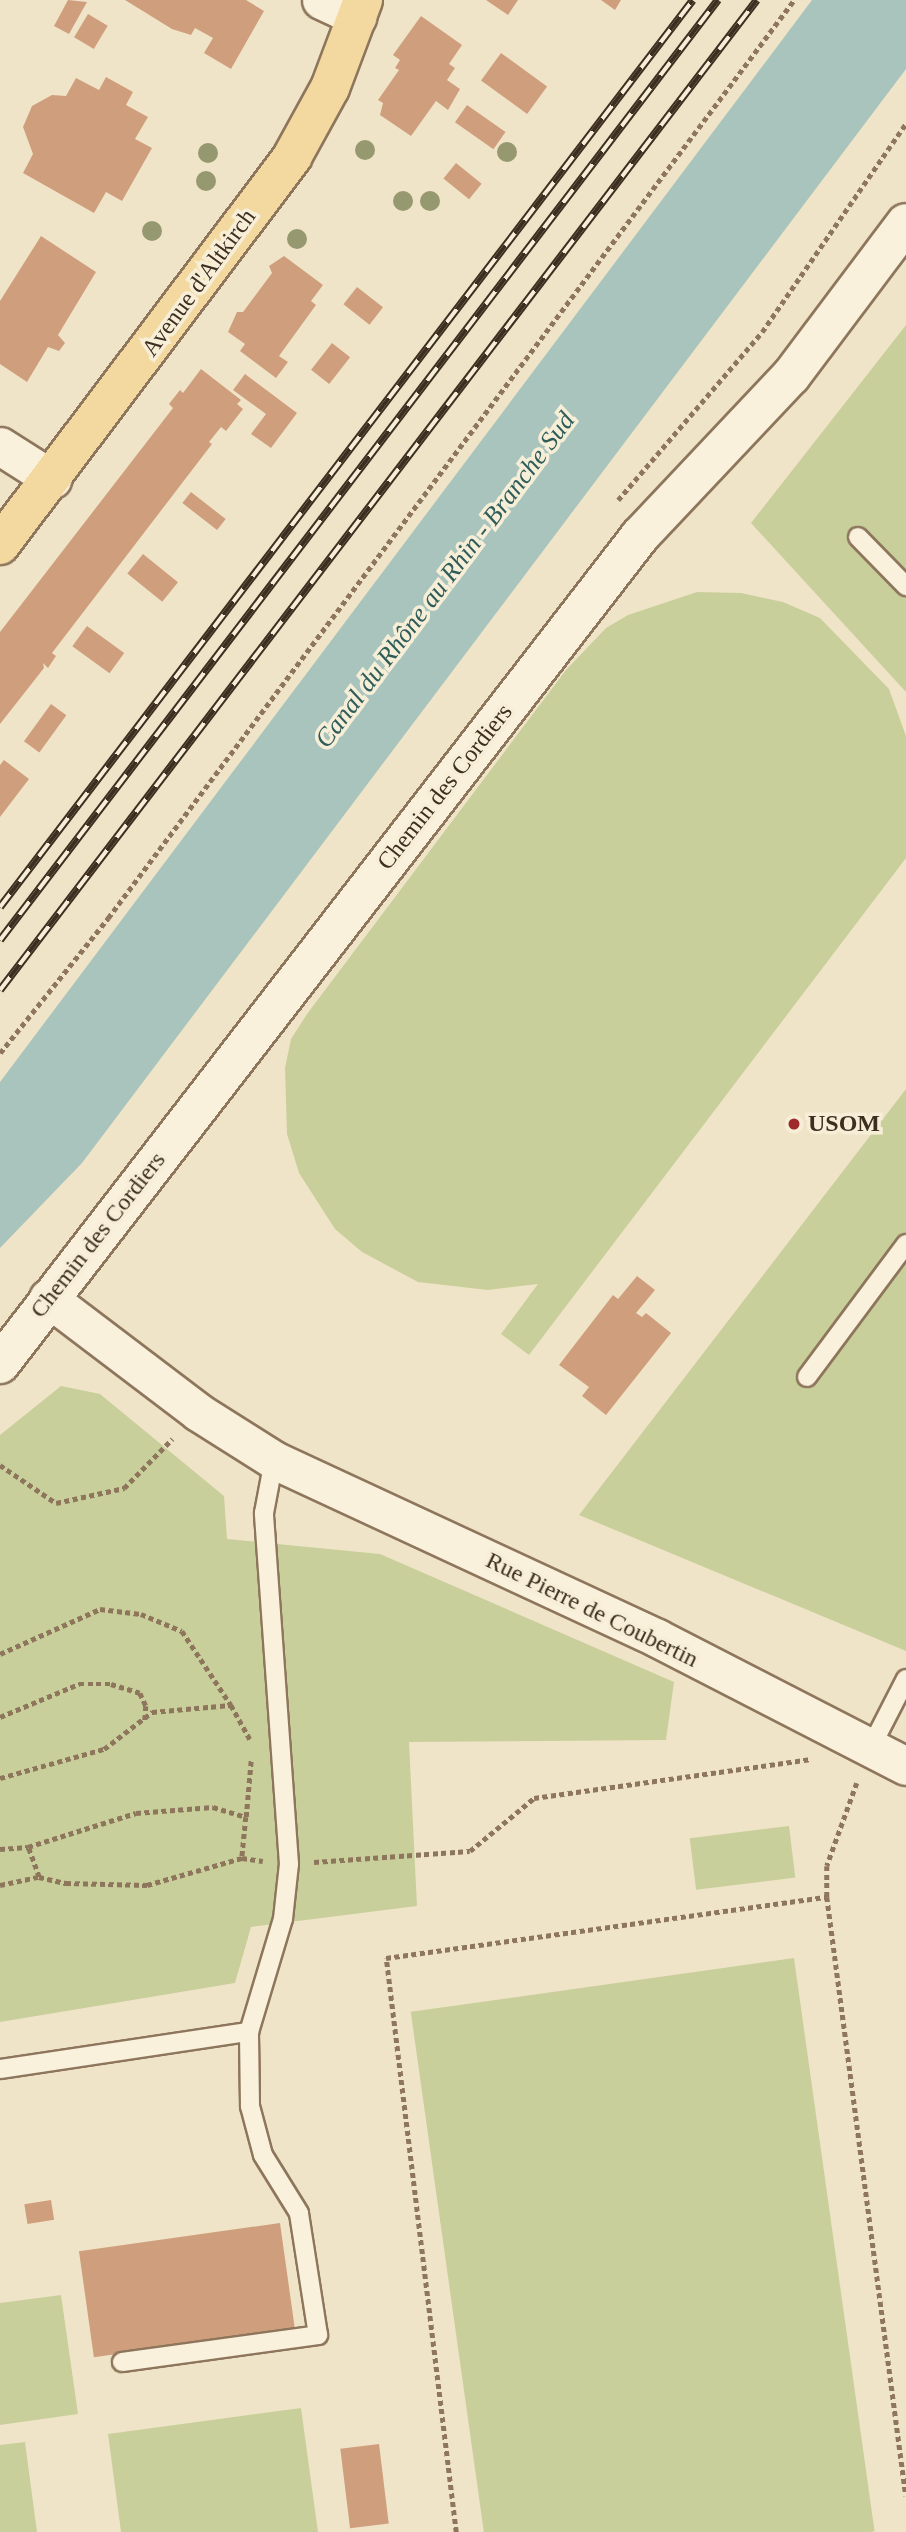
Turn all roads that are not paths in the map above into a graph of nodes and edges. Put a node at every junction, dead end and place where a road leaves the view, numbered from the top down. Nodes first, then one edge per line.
1 (321, 0) edge
2 (360, 9) edge
3 (906, 223) edge
4 (0, 446) edge
5 (52, 479) junction
6 (858, 537) dead end
7 (0, 545) edge
8 (906, 586) edge
9 (906, 1244) edge
10 (48, 1298) junction
11 (0, 1364) edge
12 (807, 1377) dead end
13 (274, 1460) junction
14 (906, 1679) edge
15 (869, 1751) junction
16 (906, 1766) edge
17 (249, 2032) junction
18 (0, 2069) edge
19 (122, 2362) dead end

1 - 2 street
2 - 5 main road, Avenue d'Altkirch
3 - 10 street, Chemin des Cordiers
4 - 5 street
5 - 7 main road, Avenue d'Altkirch
6 - 8 lane
9 - 12 lane
10 - 11 street, Chemin des Cordiers
10 - 13 street, Rue Pierre de Coubertin
13 - 15 street, Rue Pierre de Coubertin
13 - 17 lane
14 - 15 lane
15 - 16 street, Rue Pierre de Coubertin
17 - 18 lane
17 - 19 lane

